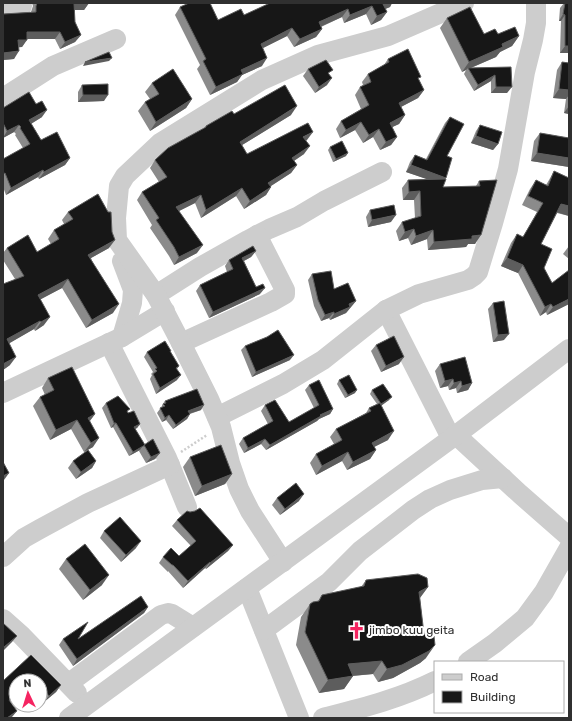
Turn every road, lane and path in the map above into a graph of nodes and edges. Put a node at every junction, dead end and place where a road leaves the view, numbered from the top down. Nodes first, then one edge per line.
1 (464, 3) edge
2 (536, 3) edge
3 (116, 39) dead end
4 (3, 98) edge
5 (382, 172) dead end
6 (257, 235) junction
7 (117, 240) junction
8 (160, 303) junction
9 (386, 310) junction
10 (116, 340) junction
11 (181, 343) junction
12 (569, 349) edge
13 (3, 393) edge
14 (219, 422) junction
15 (454, 437) junction
16 (169, 463) junction
17 (503, 478) junction
18 (187, 507) dead end
19 (569, 537) edge
20 (569, 548) edge
21 (3, 557) edge
22 (283, 562) junction
23 (247, 588) junction
24 (3, 619) edge
25 (193, 627) junction
26 (264, 630) junction
27 (470, 661) edge
28 (434, 681) edge
29 (69, 683) junction
30 (87, 705) junction
31 (69, 718) edge
32 (298, 718) edge
33 (323, 718) edge

1 - 7 street
2 - 9 street
3 - 4 street
5 - 6 street
6 - 8 street
6 - 11 street
7 - 8 street
7 - 10 street
8 - 10 street
8 - 11 street
9 - 14 street
9 - 15 street
10 - 13 street
10 - 16 street
11 - 14 street
12 - 15 street
14 - 16 path
14 - 22 street
15 - 17 street
15 - 22 street
16 - 18 street
16 - 21 street
17 - 19 street
17 - 26 street
20 - 27 street
22 - 23 street
23 - 25 street
23 - 26 street
24 - 29 street
25 - 29 street
25 - 30 street
26 - 32 street
28 - 33 street
29 - 30 street
30 - 31 street

